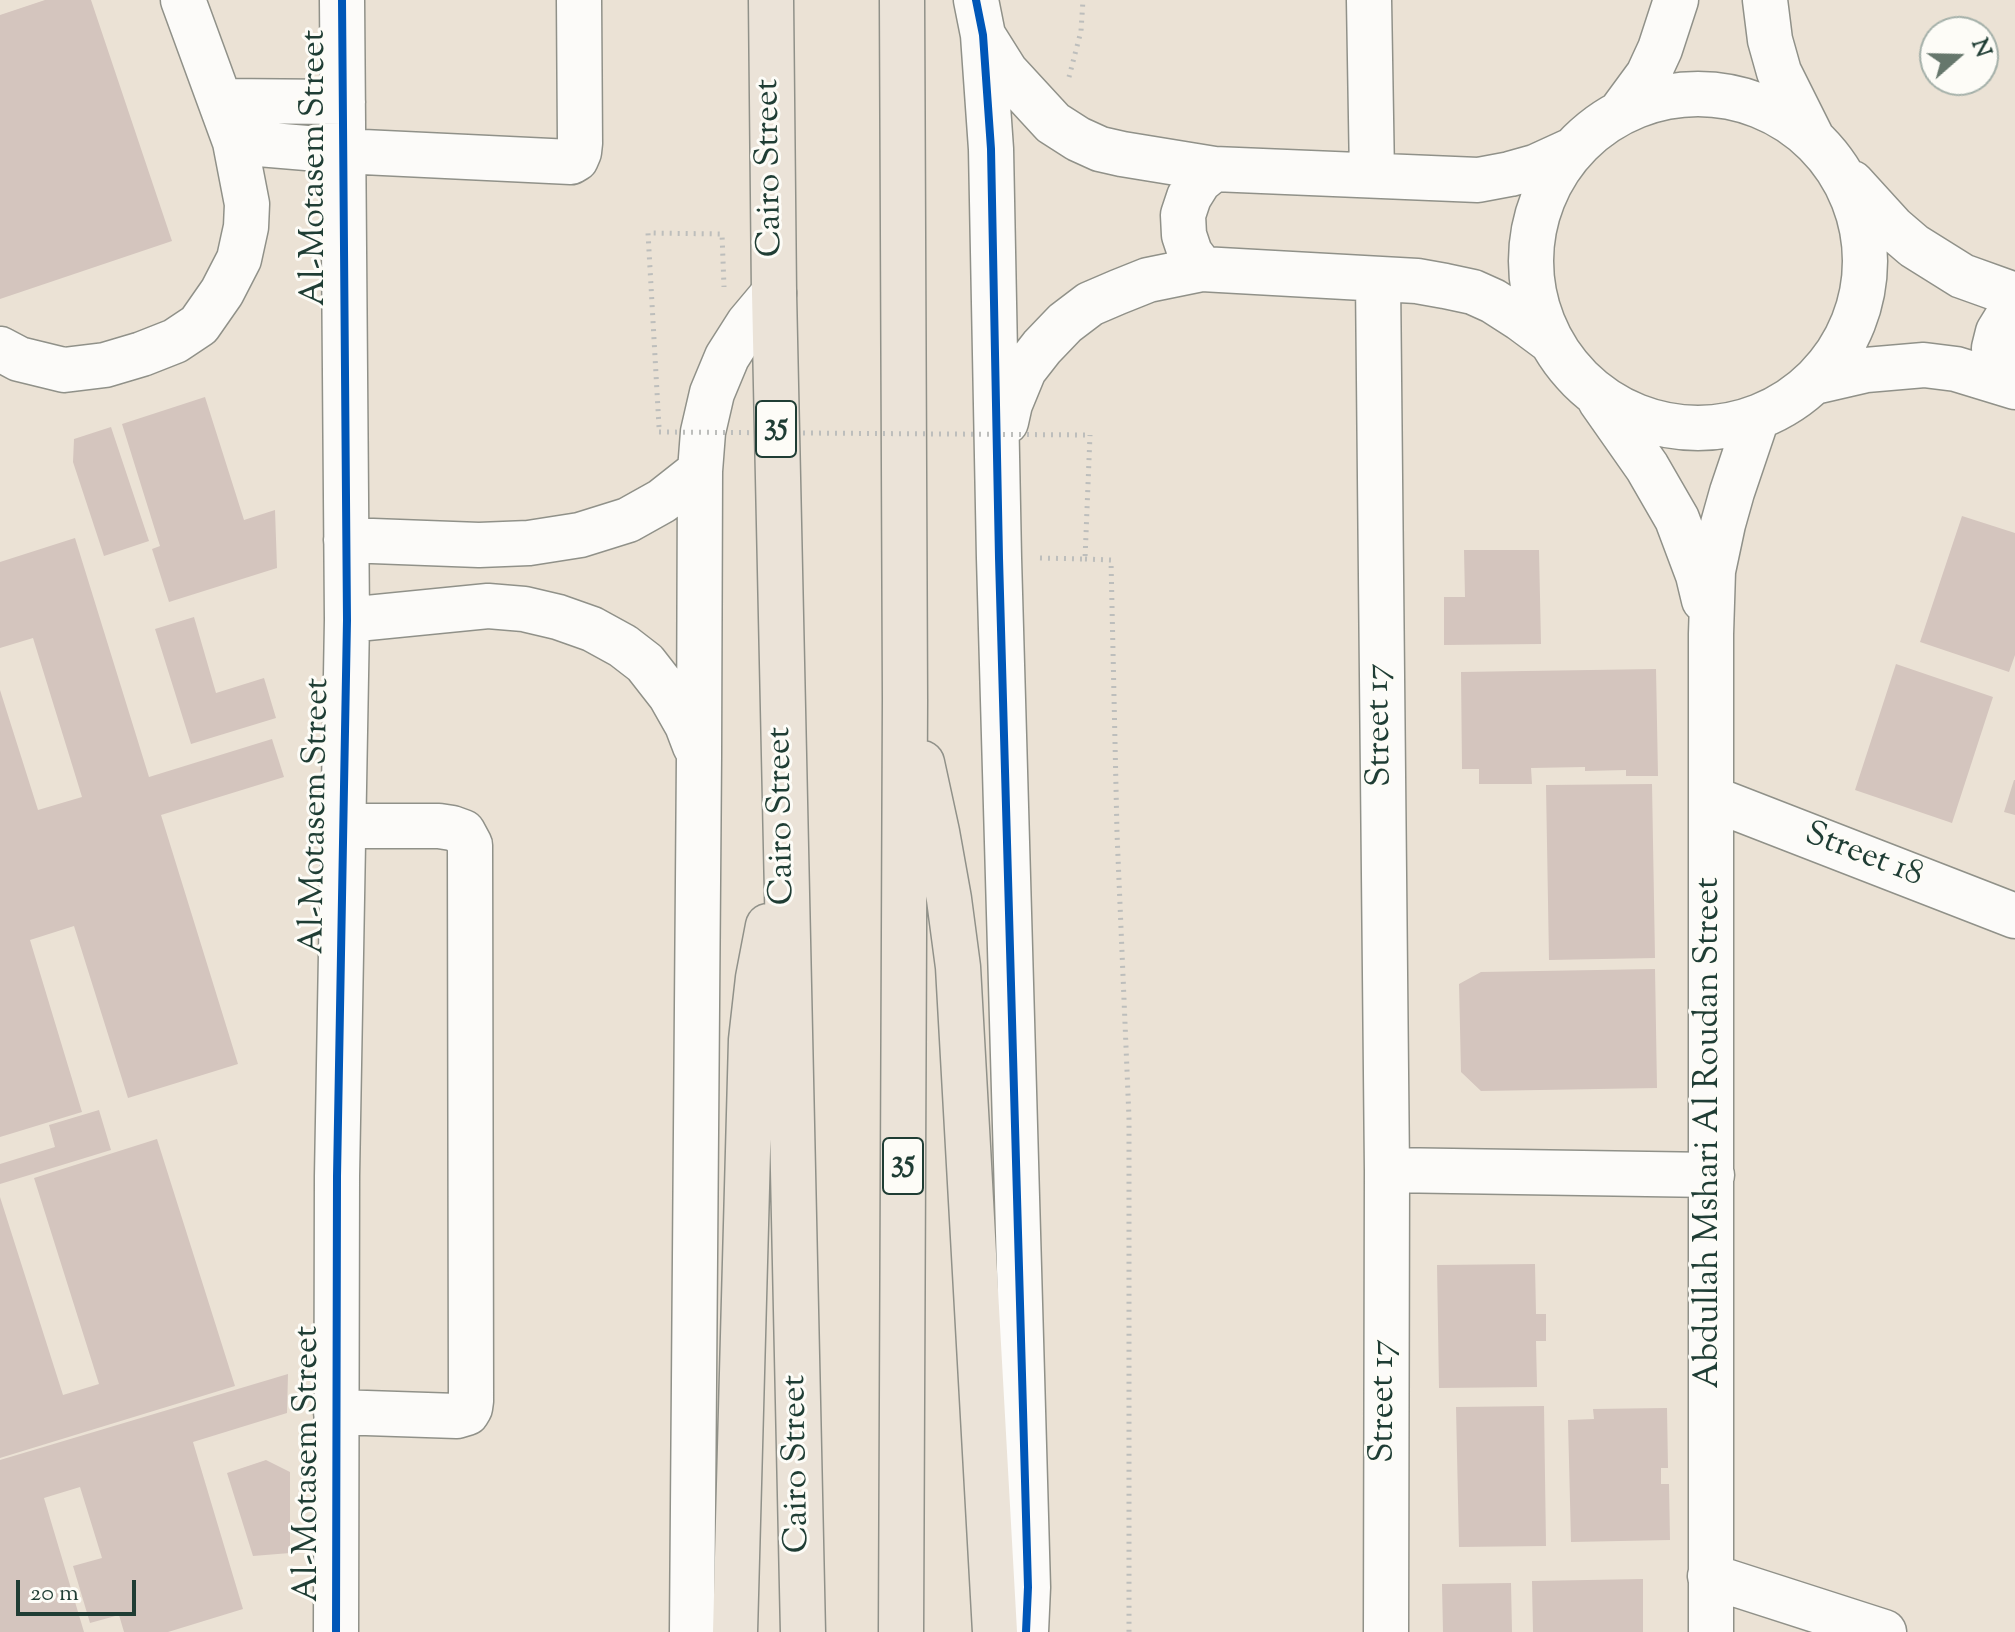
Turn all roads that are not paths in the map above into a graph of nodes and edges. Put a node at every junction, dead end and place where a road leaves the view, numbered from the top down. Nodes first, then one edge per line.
1 (183, 0) edge
2 (342, 0) edge
3 (579, 0) edge
4 (771, 0) edge
5 (902, 0) edge
6 (1369, 0) edge
7 (1676, 0) edge
8 (1765, 0) edge
9 (979, 18) edge
10 (343, 102) junction
11 (1623, 109) junction
12 (228, 122) junction
13 (342, 151) junction
14 (1570, 151) junction
15 (1824, 151) junction
16 (1214, 169) junction
17 (1372, 175) junction
18 (1202, 269) junction
19 (1378, 279) junction
20 (774, 293) junction
21 (2015, 295) edge
22 (2015, 311) edge
23 (1552, 342) junction
24 (0, 349) edge
25 (1814, 382) junction
26 (2010, 386) edge
27 (1596, 394) junction
28 (1757, 418) junction
29 (997, 459) junction
30 (700, 471) junction
31 (346, 540) junction
32 (347, 620) junction
33 (1711, 634) junction
34 (905, 699) junction
35 (699, 756) junction
36 (1711, 798) junction
37 (344, 826) junction
38 (785, 858) junction
39 (2015, 916) edge
40 (1387, 1170) junction
41 (1712, 1175) junction
42 (336, 1412) junction
43 (1710, 1576) junction
44 (336, 1632) edge
45 (692, 1632) edge
46 (735, 1632) edge
47 (803, 1632) edge
48 (901, 1632) edge
49 (995, 1632) edge
50 (1026, 1632) edge
51 (1386, 1632) edge
52 (1711, 1632) edge
53 (1884, 1632) edge

1 - 12 street
2 - 10 street, Al-Motasem Street
3 - 13 street
4 - 20 main road, Cairo Street / 35
5 - 34 main road, 35
6 - 17 street
7 - 11 street
8 - 15 street
9 - 16 street
9 - 29 street
10 - 12 street
10 - 13 street, Al-Motasem Street
11 - 14 street
11 - 15 street
12 - 13 street
12 - 24 street
13 - 31 street, Al-Motasem Street
14 - 17 street
14 - 23 street
15 - 21 street
15 - 25 street
16 - 17 street
16 - 18 street
18 - 19 street
18 - 29 street
19 - 23 street
19 - 40 street, Street 17
20 - 30 street
20 - 38 main road, Cairo Street / 35
22 - 26 street
23 - 27 street
25 - 26 street
25 - 28 street
27 - 28 street
27 - 33 street, Abdullah Mshari Al Roudan Street
28 - 33 street, Abdullah Mshari Al Roudan Street
29 - 50 street
30 - 31 street
30 - 35 street
31 - 32 street, Al-Motasem Street
32 - 35 street
32 - 37 street, Al-Motasem Street
33 - 36 street, Abdullah Mshari Al Roudan Street
34 - 48 main road, 35
34 - 49 main road
35 - 45 street
36 - 39 street, Street 18
36 - 41 street, Abdullah Mshari Al Roudan Street
37 - 42 street, Al-Motasem Street
37 - 42 street
38 - 46 main road
38 - 47 main road, Cairo Street / 35
40 - 41 street
40 - 51 street, Street 17
41 - 43 street, Abdullah Mshari Al Roudan Street
42 - 44 street, Al-Motasem Street
43 - 52 street, Abdullah Mshari Al Roudan Street
43 - 53 street

